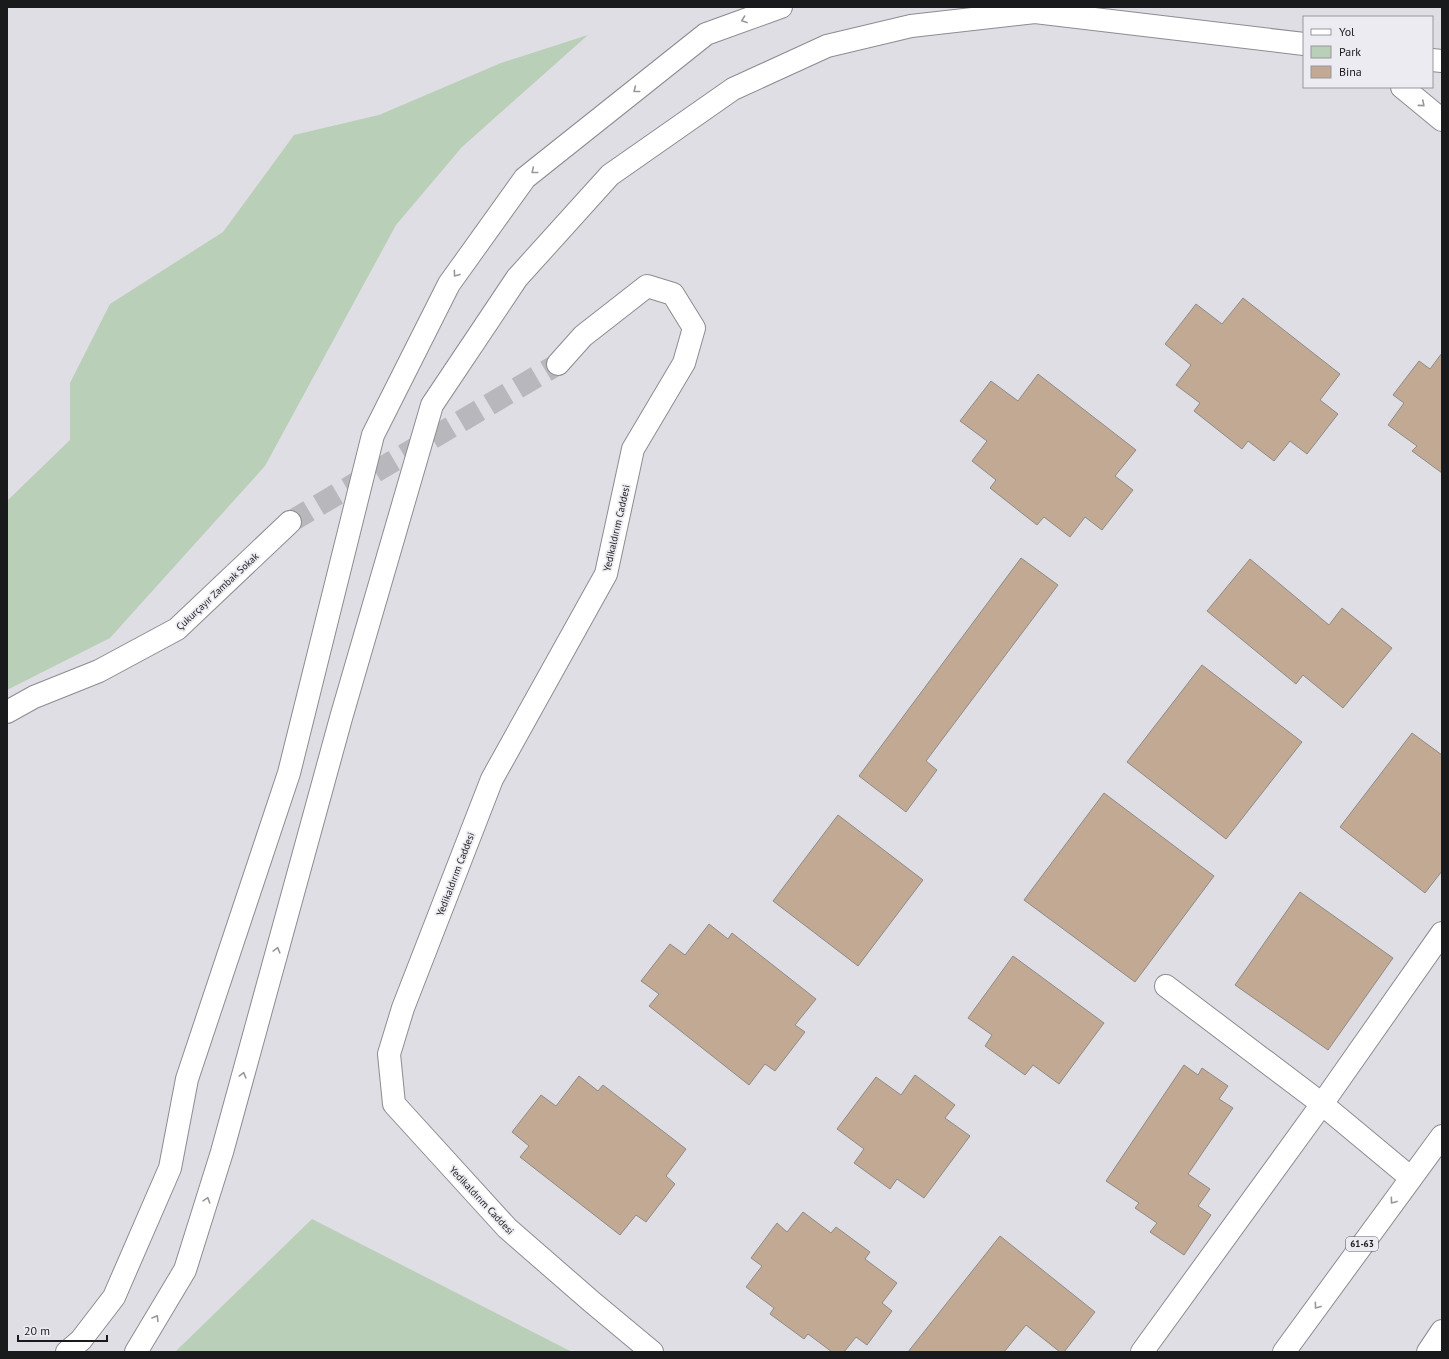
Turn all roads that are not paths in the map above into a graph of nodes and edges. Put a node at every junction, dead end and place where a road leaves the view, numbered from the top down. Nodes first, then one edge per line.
1 (781, 7) edge
2 (1303, 44) edge
3 (1403, 88) edge
4 (1442, 120) edge
5 (558, 364) tunnel mouth
6 (290, 522) tunnel mouth
7 (7, 712) edge
8 (1442, 933) edge
9 (1166, 986) dead end
10 (1322, 1104) junction
11 (1442, 1136) edge
12 (1411, 1178) junction
13 (1442, 1331) edge
14 (67, 1352) edge
15 (136, 1352) edge
16 (652, 1352) edge
17 (1142, 1352) edge
18 (1284, 1352) edge
19 (1428, 1352) edge

1 -> 14 main road
15 -> 2 main road
3 -> 4 main road
5 - 16 main road, Yedikaldırım Caddesi
6 - 7 main road, Çukurçayır Zambak Sokak
8 - 10 main road
9 - 10 main road
10 - 12 main road
10 - 17 main road
11 - 12 main road, 61-63
12 -> 18 main road, 61-63
13 - 19 main road

